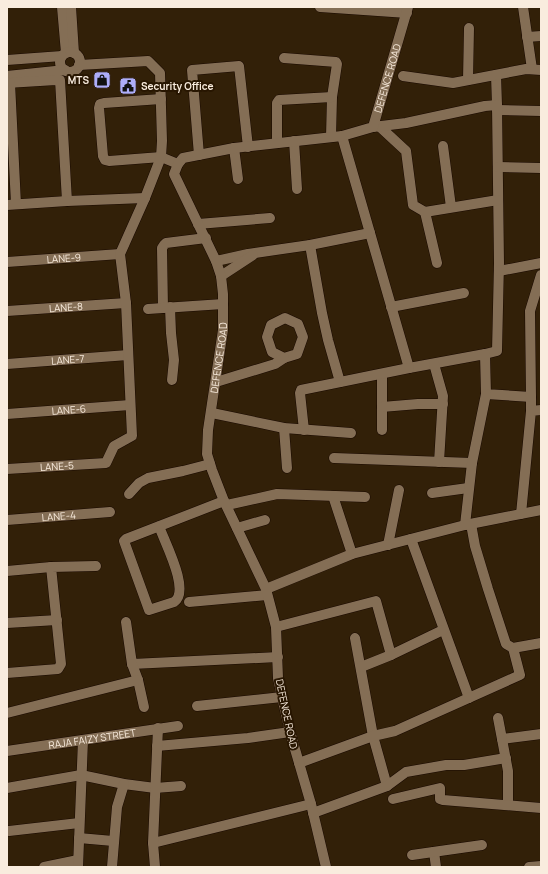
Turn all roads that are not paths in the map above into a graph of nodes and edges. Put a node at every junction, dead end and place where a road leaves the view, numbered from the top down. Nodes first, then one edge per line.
1 (62, 7) edge
2 (71, 7) edge
3 (320, 7) edge
4 (523, 7) edge
5 (407, 10) edge
6 (469, 28) dead end
7 (541, 36) edge
8 (527, 37) junction
9 (68, 54) junction
10 (284, 58) dead end
11 (7, 60) edge
12 (79, 65) junction
13 (66, 70) junction
14 (537, 70) edge
15 (496, 75) junction
16 (403, 76) dead end
17 (8, 80) edge
18 (468, 80) junction
19 (332, 97) junction
20 (161, 99) junction
21 (497, 108) junction
22 (541, 111) edge
23 (376, 127) junction
24 (342, 136) junction
25 (331, 137) junction
26 (294, 141) junction
27 (277, 143) junction
28 (248, 146) junction
29 (443, 146) dead end
30 (234, 148) junction
31 (199, 155) junction
32 (160, 157) junction
33 (178, 164) junction
34 (498, 167) junction
35 (541, 168) edge
36 (238, 179) dead end
37 (298, 189) dead end
38 (145, 198) junction
39 (498, 200) junction
40 (67, 201) junction
41 (12, 205) edge
42 (451, 207) junction
43 (425, 212) junction
44 (270, 218) dead end
45 (198, 224) junction
46 (370, 232) junction
47 (206, 238) junction
48 (310, 245) junction
49 (256, 253) junction
50 (120, 254) junction
51 (216, 261) junction
52 (7, 262) edge
53 (437, 263) dead end
54 (541, 263) edge
55 (499, 271) junction
56 (541, 275) edge
57 (221, 276) junction
58 (464, 293) dead end
59 (126, 303) junction
60 (223, 304) junction
61 (167, 307) junction
62 (391, 307) junction
63 (148, 309) dead end
64 (7, 311) edge
65 (531, 328) junction
66 (541, 330) edge
67 (485, 354) junction
68 (128, 355) junction
69 (284, 358) dead end
70 (7, 364) edge
71 (434, 364) junction
72 (409, 368) junction
73 (382, 374) junction
74 (172, 380) dead end
75 (216, 382) junction
76 (340, 382) junction
77 (486, 394) junction
78 (531, 397) junction
79 (443, 404) junction
80 (130, 405) junction
81 (382, 407) junction
82 (536, 410) edge
83 (212, 412) junction
84 (7, 414) edge
85 (284, 428) junction
86 (304, 430) junction
87 (382, 430) dead end
88 (351, 433) dead end
89 (334, 458) dead end
90 (439, 462) junction
91 (210, 464) junction
92 (472, 464) junction
93 (287, 468) dead end
94 (7, 469) edge
95 (468, 488) junction
96 (399, 490) dead end
97 (432, 493) dead end
98 (129, 494) dead end
99 (332, 496) junction
100 (365, 497) dead end
101 (225, 503) junction
102 (110, 512) dead end
103 (540, 512) edge
104 (521, 514) junction
105 (7, 520) edge
106 (265, 520) dead end
107 (468, 525) junction
108 (159, 526) junction
109 (237, 528) junction
110 (411, 539) junction
111 (388, 545) junction
112 (352, 554) junction
113 (96, 566) dead end
114 (51, 567) junction
115 (7, 571) edge
116 (267, 592) junction
117 (189, 602) dead end
118 (57, 620) junction
119 (126, 622) dead end
120 (7, 623) edge
121 (276, 627) junction
122 (443, 630) junction
123 (355, 638) dead end
124 (541, 643) edge
125 (513, 648) junction
126 (391, 655) junction
127 (278, 657) junction
128 (132, 664) junction
129 (361, 667) junction
130 (7, 674) edge
131 (138, 680) junction
132 (282, 698) junction
133 (469, 698) junction
134 (197, 706) dead end
135 (144, 707) dead end
136 (7, 712) edge
137 (498, 718) dead end
138 (178, 726) dead end
139 (158, 728) junction
140 (290, 732) junction
141 (541, 734) edge
142 (373, 736) junction
143 (502, 739) junction
144 (83, 740) junction
145 (157, 746) junction
146 (7, 750) edge
147 (506, 758) junction
148 (299, 763) junction
149 (82, 775) junction
150 (124, 784) junction
151 (181, 786) dead end
152 (387, 786) junction
153 (7, 788) edge
154 (155, 788) junction
155 (393, 799) dead end
156 (508, 805) junction
157 (312, 808) junction
158 (541, 808) edge
159 (79, 823) junction
160 (9, 831) dead end
161 (79, 838) junction
162 (113, 841) junction
163 (153, 843) junction
164 (482, 846) dead end
165 (434, 852) junction
166 (412, 855) dead end
167 (78, 863) edge
168 (541, 866) edge
169 (44, 867) edge
170 (112, 867) edge
171 (155, 867) edge
172 (326, 867) edge
173 (436, 867) edge
174 (529, 867) edge

1 - 9 street
2 - 9 street
3 - 5 street
4 - 8 street
5 - 23 street, DEFENCE ROAD
6 - 18 street
7 - 8 street
8 - 14 street
9 - 11 street
9 - 12 street
9 - 13 street
10 - 19 street
12 - 13 street
12 - 20 street
13 - 17 street
14 - 15 street
15 - 18 street
15 - 21 street
16 - 18 street
17 - 40 street
17 - 41 street
19 - 25 street
19 - 27 street
20 - 32 street
20 - 32 street
21 - 22 street
21 - 23 street
21 - 34 street
23 - 24 street
23 - 43 street
24 - 25 street
24 - 46 street
25 - 26 street
26 - 27 street
26 - 37 street
27 - 28 street
28 - 30 street
28 - 31 street
29 - 42 street
30 - 31 street
30 - 36 street
31 - 33 street
32 - 33 street
32 - 38 street
33 - 45 street, DEFENCE ROAD
34 - 35 street
34 - 39 street
38 - 40 street
38 - 50 street
39 - 42 street
39 - 55 street
40 - 41 street
42 - 43 street
43 - 53 street
44 - 45 street
45 - 47 street, DEFENCE ROAD
46 - 48 street
46 - 62 street
47 - 51 street, DEFENCE ROAD
47 - 61 street
48 - 49 street
48 - 76 street
49 - 51 street
49 - 57 street
50 - 52 street, LANE-9
50 - 59 street
51 - 57 street, DEFENCE ROAD
54 - 55 street
55 - 67 street
56 - 65 street
57 - 60 street, DEFENCE ROAD
58 - 62 street
59 - 64 street, LANE-8
59 - 68 street
60 - 61 street
60 - 75 street, DEFENCE ROAD
61 - 63 street
61 - 74 street
62 - 72 street
65 - 66 street
65 - 78 street
67 - 71 street
67 - 77 street
68 - 70 street, LANE-7
68 - 80 street
69 - 75 street
71 - 72 street
71 - 79 street
72 - 73 street
73 - 76 street
73 - 81 street
75 - 83 street, DEFENCE ROAD
76 - 86 street
77 - 78 street
77 - 92 street
78 - 82 street
79 - 81 street
79 - 90 street
80 - 84 street, LANE-6
80 - 94 street, LANE-5
81 - 87 street
82 - 104 street
83 - 85 street
83 - 91 street, DEFENCE ROAD
85 - 86 street
85 - 93 street
86 - 88 street
89 - 90 street
90 - 92 street
91 - 98 street
91 - 101 street, DEFENCE ROAD
92 - 95 street
95 - 97 street
95 - 107 street
96 - 111 street
99 - 100 street
99 - 101 street
99 - 112 street
101 - 108 street
101 - 109 street, DEFENCE ROAD
102 - 105 street, LANE-4
103 - 104 street
104 - 107 street
106 - 109 street
107 - 110 street
107 - 125 street
108 - 108 street
109 - 116 street, DEFENCE ROAD
110 - 111 street
110 - 122 street
111 - 112 street
112 - 116 street
113 - 114 street
114 - 115 street
114 - 118 street
116 - 117 street
116 - 121 street, DEFENCE ROAD
118 - 120 street
118 - 130 street
119 - 128 street
121 - 126 street
121 - 127 street, DEFENCE ROAD
122 - 126 street
122 - 133 street
123 - 129 street
124 - 125 street
125 - 133 street
126 - 129 street
127 - 128 street
127 - 132 street, DEFENCE ROAD
128 - 131 street
129 - 142 street
131 - 135 street
131 - 136 street
132 - 134 street
132 - 140 street, DEFENCE ROAD
133 - 142 street
137 - 143 street
138 - 139 street, RAJA FAIZY STREET
139 - 144 street, RAJA FAIZY STREET
139 - 145 street
140 - 145 street
140 - 148 street, DEFENCE ROAD
141 - 143 street
142 - 148 street
142 - 152 street
143 - 147 street
144 - 146 street, RAJA FAIZY STREET
144 - 149 street
145 - 154 street
147 - 152 street
147 - 156 street
148 - 157 street, DEFENCE ROAD
149 - 150 street
149 - 153 street
149 - 159 street
150 - 154 street
150 - 162 street
151 - 154 street
152 - 157 street
154 - 163 street
155 - 156 street
156 - 158 street
157 - 163 street
157 - 172 street, DEFENCE ROAD
159 - 160 street
159 - 161 street
161 - 162 street
161 - 167 street
162 - 170 street
163 - 171 street
164 - 165 street
165 - 166 street
165 - 173 street
167 - 169 street
168 - 174 street

